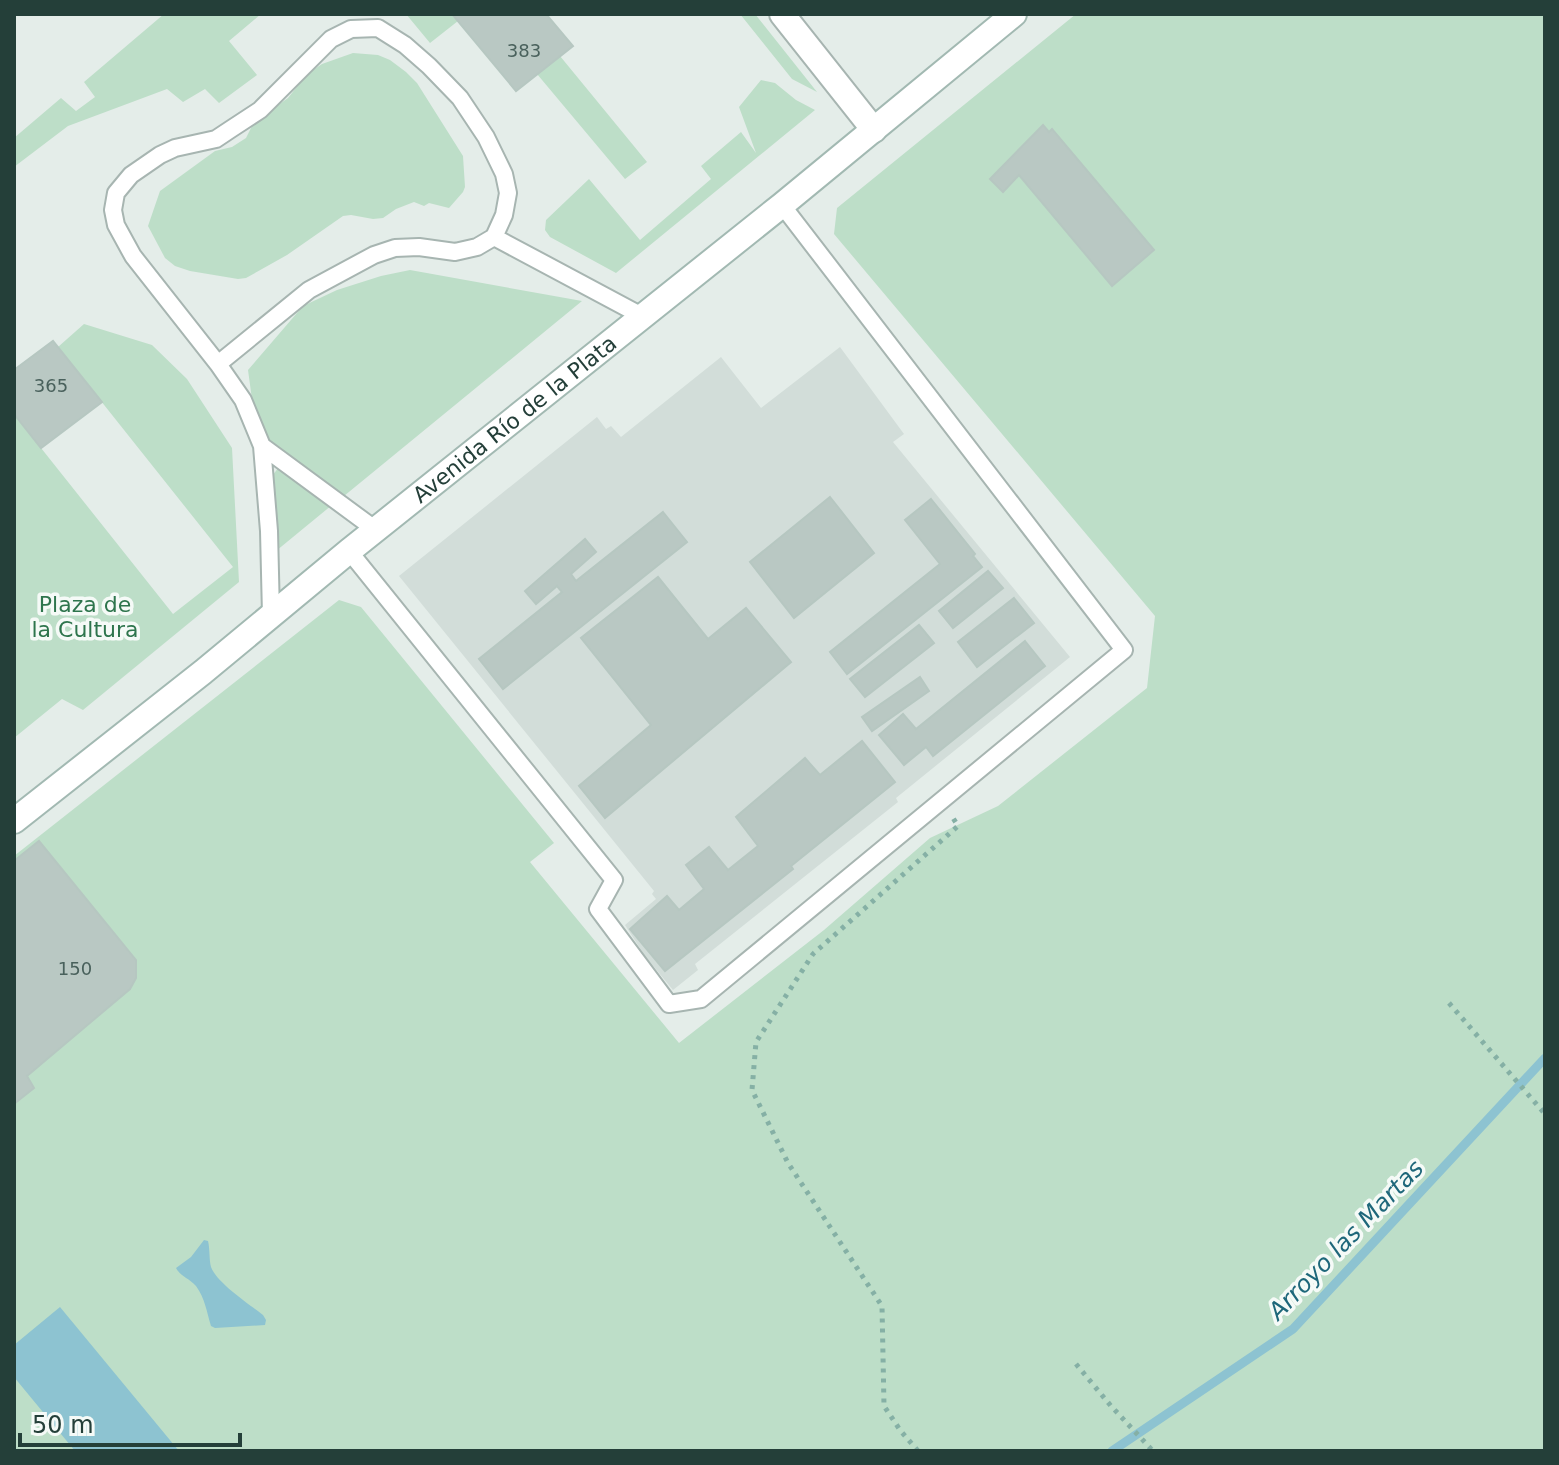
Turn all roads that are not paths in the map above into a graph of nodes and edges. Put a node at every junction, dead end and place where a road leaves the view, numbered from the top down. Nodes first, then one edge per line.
1 (782, 14) edge
2 (1014, 14) edge
3 (874, 130) junction
4 (782, 205) junction
5 (494, 237) junction
6 (642, 316) junction
7 (218, 364) junction
8 (262, 446) junction
9 (376, 530) junction
10 (349, 551) junction
11 (271, 615) junction
12 (14, 821) edge

1 - 3 main road
2 - 3 main road, Avenida Río de la Plata
3 - 4 main road, Avenida Río de la Plata
4 - 6 main road, Avenida Río de la Plata
4 - 10 lane
5 - 6 lane
5 - 7 lane
5 - 7 lane
6 - 9 main road, Avenida Río de la Plata
7 - 8 lane
8 - 9 lane
8 - 11 lane
9 - 10 main road, Avenida Río de la Plata
10 - 11 main road, Avenida Río de la Plata
11 - 12 main road, Avenida Río de la Plata

